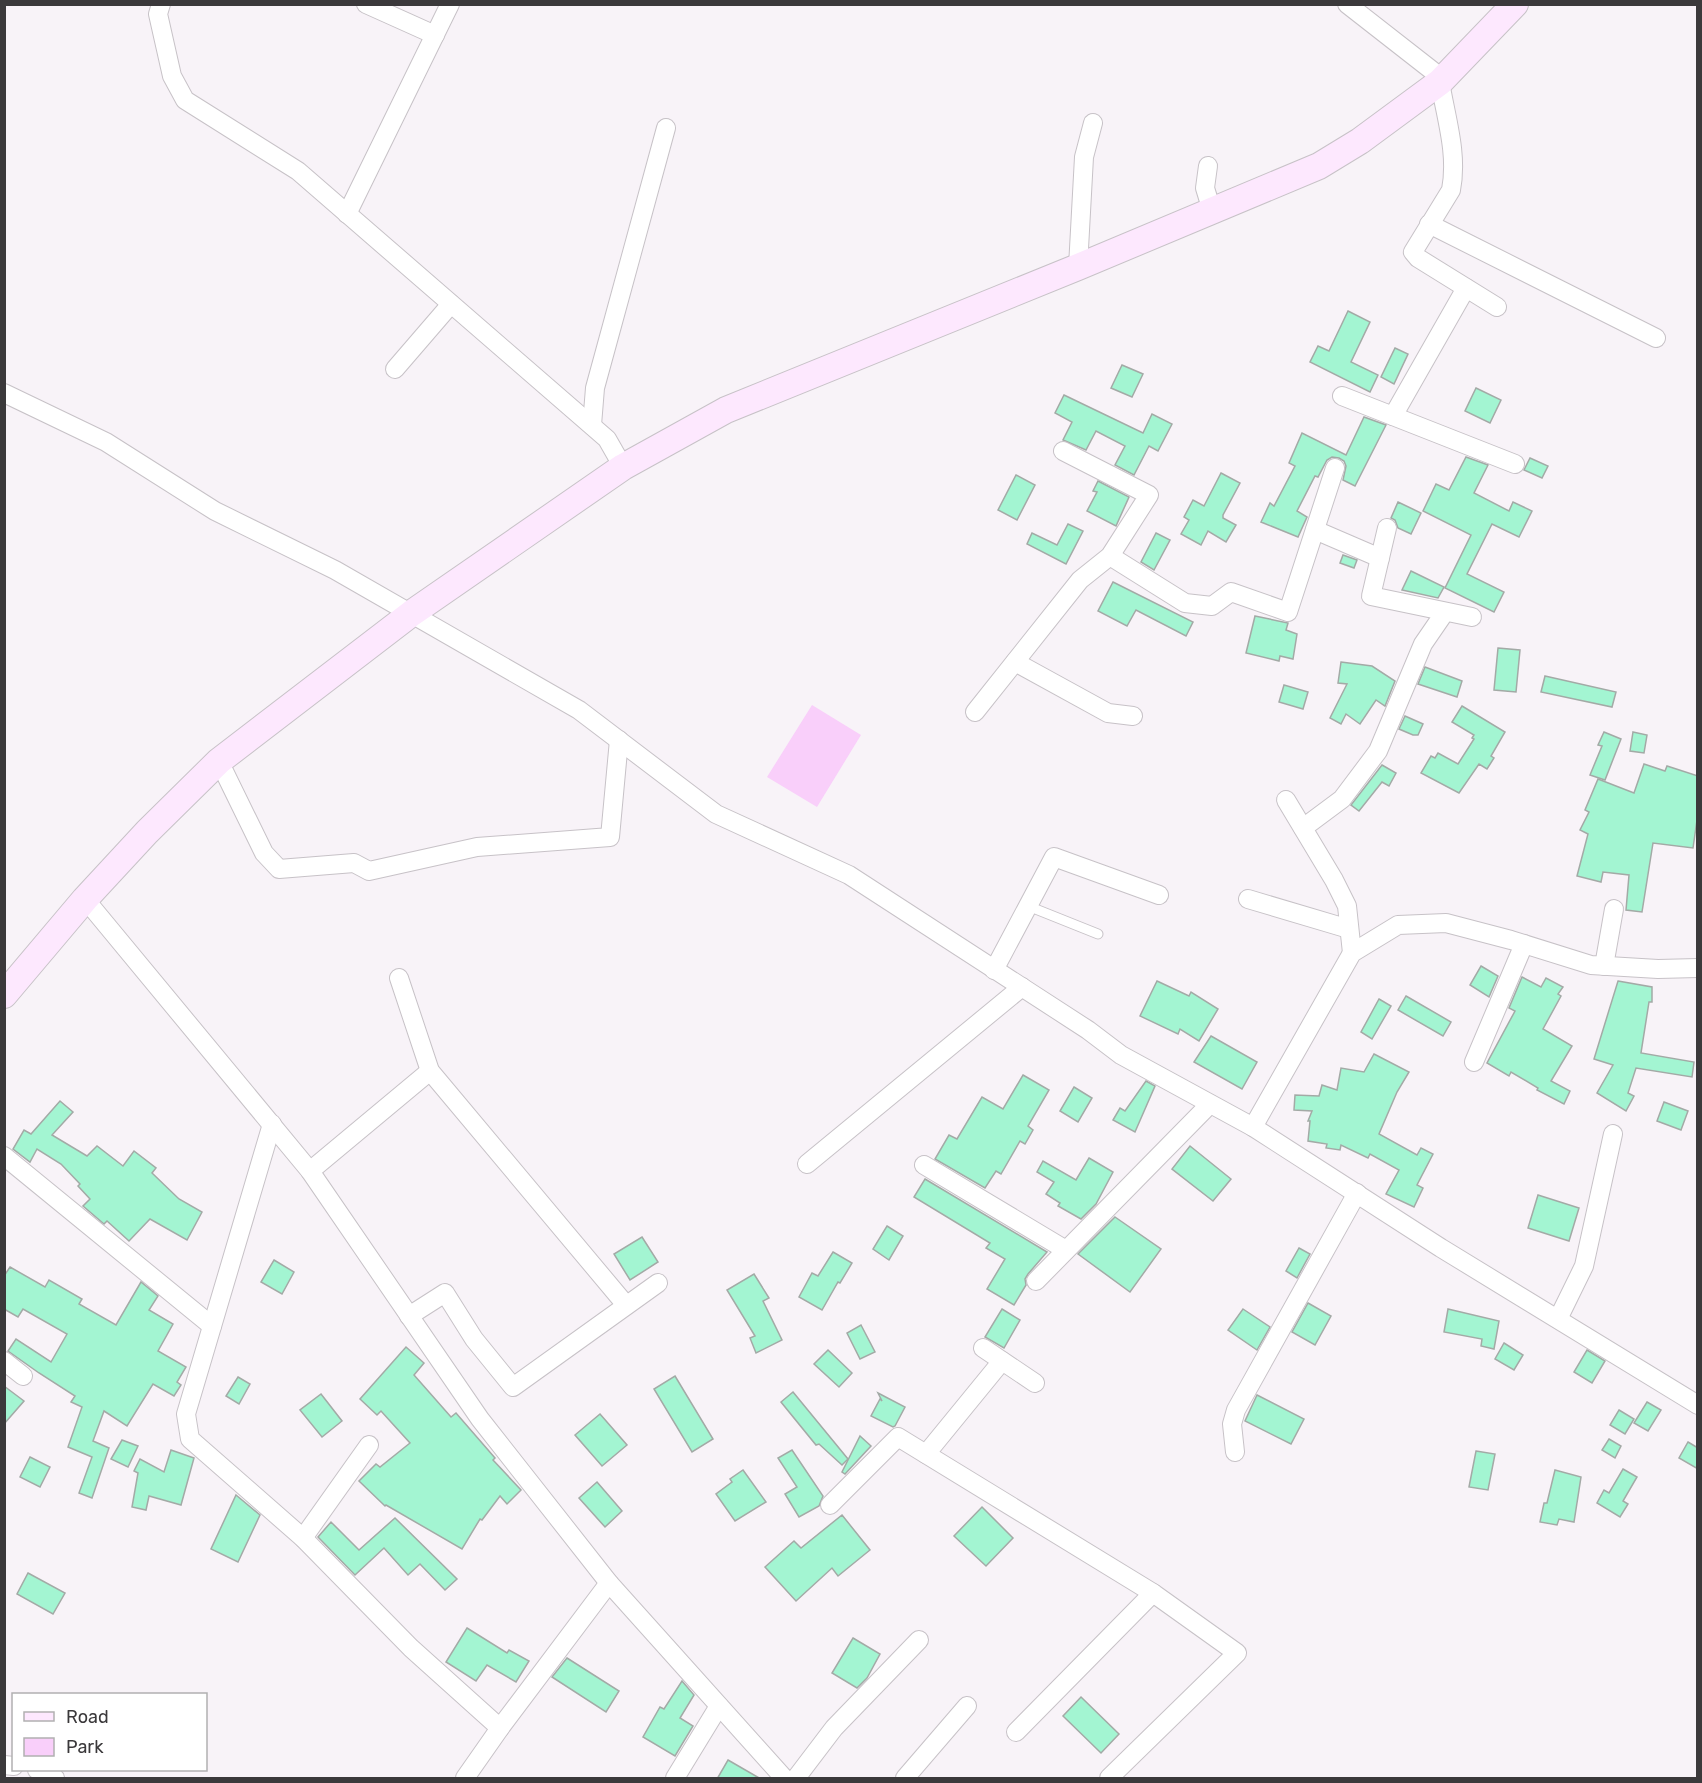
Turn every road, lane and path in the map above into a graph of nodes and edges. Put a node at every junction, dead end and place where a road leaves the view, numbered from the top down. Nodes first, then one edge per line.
1 (161, 4) edge
2 (366, 4) edge
3 (450, 4) edge
4 (1347, 4) edge
5 (1515, 4) edge
6 (435, 35) junction
7 (1441, 80) junction
8 (1093, 123) dead end
9 (666, 128) dead end
10 (1208, 166) dead end
11 (1212, 211) junction
12 (347, 214) junction
13 (1430, 224) junction
14 (1078, 267) junction
15 (1466, 288) junction
16 (451, 304) junction
17 (1497, 307) dead end
18 (1656, 338) dead end
19 (395, 369) dead end
20 (4, 393) edge
21 (1342, 396) dead end
22 (1393, 416) junction
23 (592, 425) junction
24 (1063, 451) dead end
25 (1515, 464) dead end
26 (623, 468) junction
27 (1335, 468) dead end
28 (1387, 528) dead end
29 (1315, 530) junction
30 (1110, 556) junction
31 (1380, 558) junction
32 (1445, 612) junction
33 (412, 613) junction
34 (1472, 617) dead end
35 (1015, 662) junction
36 (975, 712) dead end
37 (1133, 716) dead end
38 (619, 740) junction
39 (219, 761) junction
40 (1286, 800) dead end
41 (1303, 828) junction
42 (1159, 895) dead end
43 (85, 899) junction
44 (1248, 899) dead end
45 (1028, 906) junction
46 (1614, 909) dead end
47 (1349, 928) junction
48 (1098, 934) dead end
49 (1524, 944) junction
50 (1352, 953) junction
51 (1604, 966) junction
52 (1698, 968) edge
53 (994, 969) junction
54 (399, 978) dead end
55 (1022, 987) junction
56 (4, 995) edge
57 (1474, 1062) dead end
58 (430, 1071) junction
59 (1210, 1104) junction
60 (272, 1124) junction
61 (1253, 1127) junction
62 (1613, 1134) dead end
63 (4, 1156) edge
64 (807, 1164) dead end
65 (924, 1165) dead end
66 (310, 1171) junction
67 (1357, 1193) junction
68 (1066, 1251) junction
69 (1036, 1281) dead end
70 (658, 1283) dead end
71 (626, 1305) junction
72 (409, 1316) junction
73 (1558, 1319) junction
74 (212, 1326) junction
75 (983, 1348) dead end
76 (4, 1361) edge
77 (1002, 1361) junction
78 (23, 1376) dead end
79 (1035, 1383) dead end
80 (1698, 1405) edge
81 (369, 1445) dead end
82 (1235, 1452) dead end
83 (926, 1454) junction
84 (830, 1505) dead end
85 (303, 1538) junction
86 (609, 1582) junction
87 (1153, 1593) junction
88 (918, 1640) dead end
89 (719, 1706) junction
90 (967, 1706) dead end
91 (500, 1728) junction
92 (1016, 1732) dead end
93 (465, 1779) edge
94 (675, 1779) edge
95 (784, 1779) edge
96 (796, 1779) edge
97 (905, 1779) edge
98 (1109, 1779) edge

1 - 12 street
2 - 6 street
3 - 6 street
4 - 7 street
5 - 7 street
6 - 12 street
7 - 11 street
7 - 13 street
8 - 14 street
9 - 23 street
10 - 11 street
11 - 14 street
12 - 16 street
13 - 15 street
13 - 18 street
14 - 26 street
15 - 17 street
15 - 22 street
16 - 19 street
16 - 23 street
20 - 33 street
21 - 22 street
22 - 25 street
23 - 26 street
24 - 30 street
26 - 33 street
27 - 29 street
28 - 31 street
29 - 30 street
29 - 31 street
30 - 35 street
31 - 32 street
32 - 34 street
32 - 41 street
33 - 38 street
33 - 39 street
35 - 36 street
35 - 37 street
38 - 39 street
38 - 53 street
39 - 43 street
40 - 41 street
41 - 47 street
42 - 45 street
43 - 56 street
43 - 60 street
44 - 47 street
45 - 48 lane
45 - 53 street
46 - 51 street
47 - 50 street
49 - 50 street
49 - 51 street
49 - 57 street
50 - 61 street
51 - 52 street
53 - 55 street
54 - 58 street
55 - 59 street
55 - 64 street
58 - 66 street
58 - 71 street
59 - 61 street
59 - 68 street
60 - 66 street
60 - 74 street
61 - 67 street
62 - 73 street
63 - 74 street
65 - 68 street
66 - 72 street
67 - 73 street
67 - 82 street
68 - 69 street
70 - 71 street
71 - 72 street
72 - 86 street
73 - 80 street
74 - 85 street
75 - 77 street
76 - 78 street
77 - 79 street
77 - 83 street
81 - 85 street
83 - 84 street
83 - 87 street
85 - 91 street
86 - 89 street
86 - 91 street
87 - 92 street
87 - 98 street
88 - 96 street
89 - 94 street
89 - 95 street
90 - 97 street
91 - 93 street

